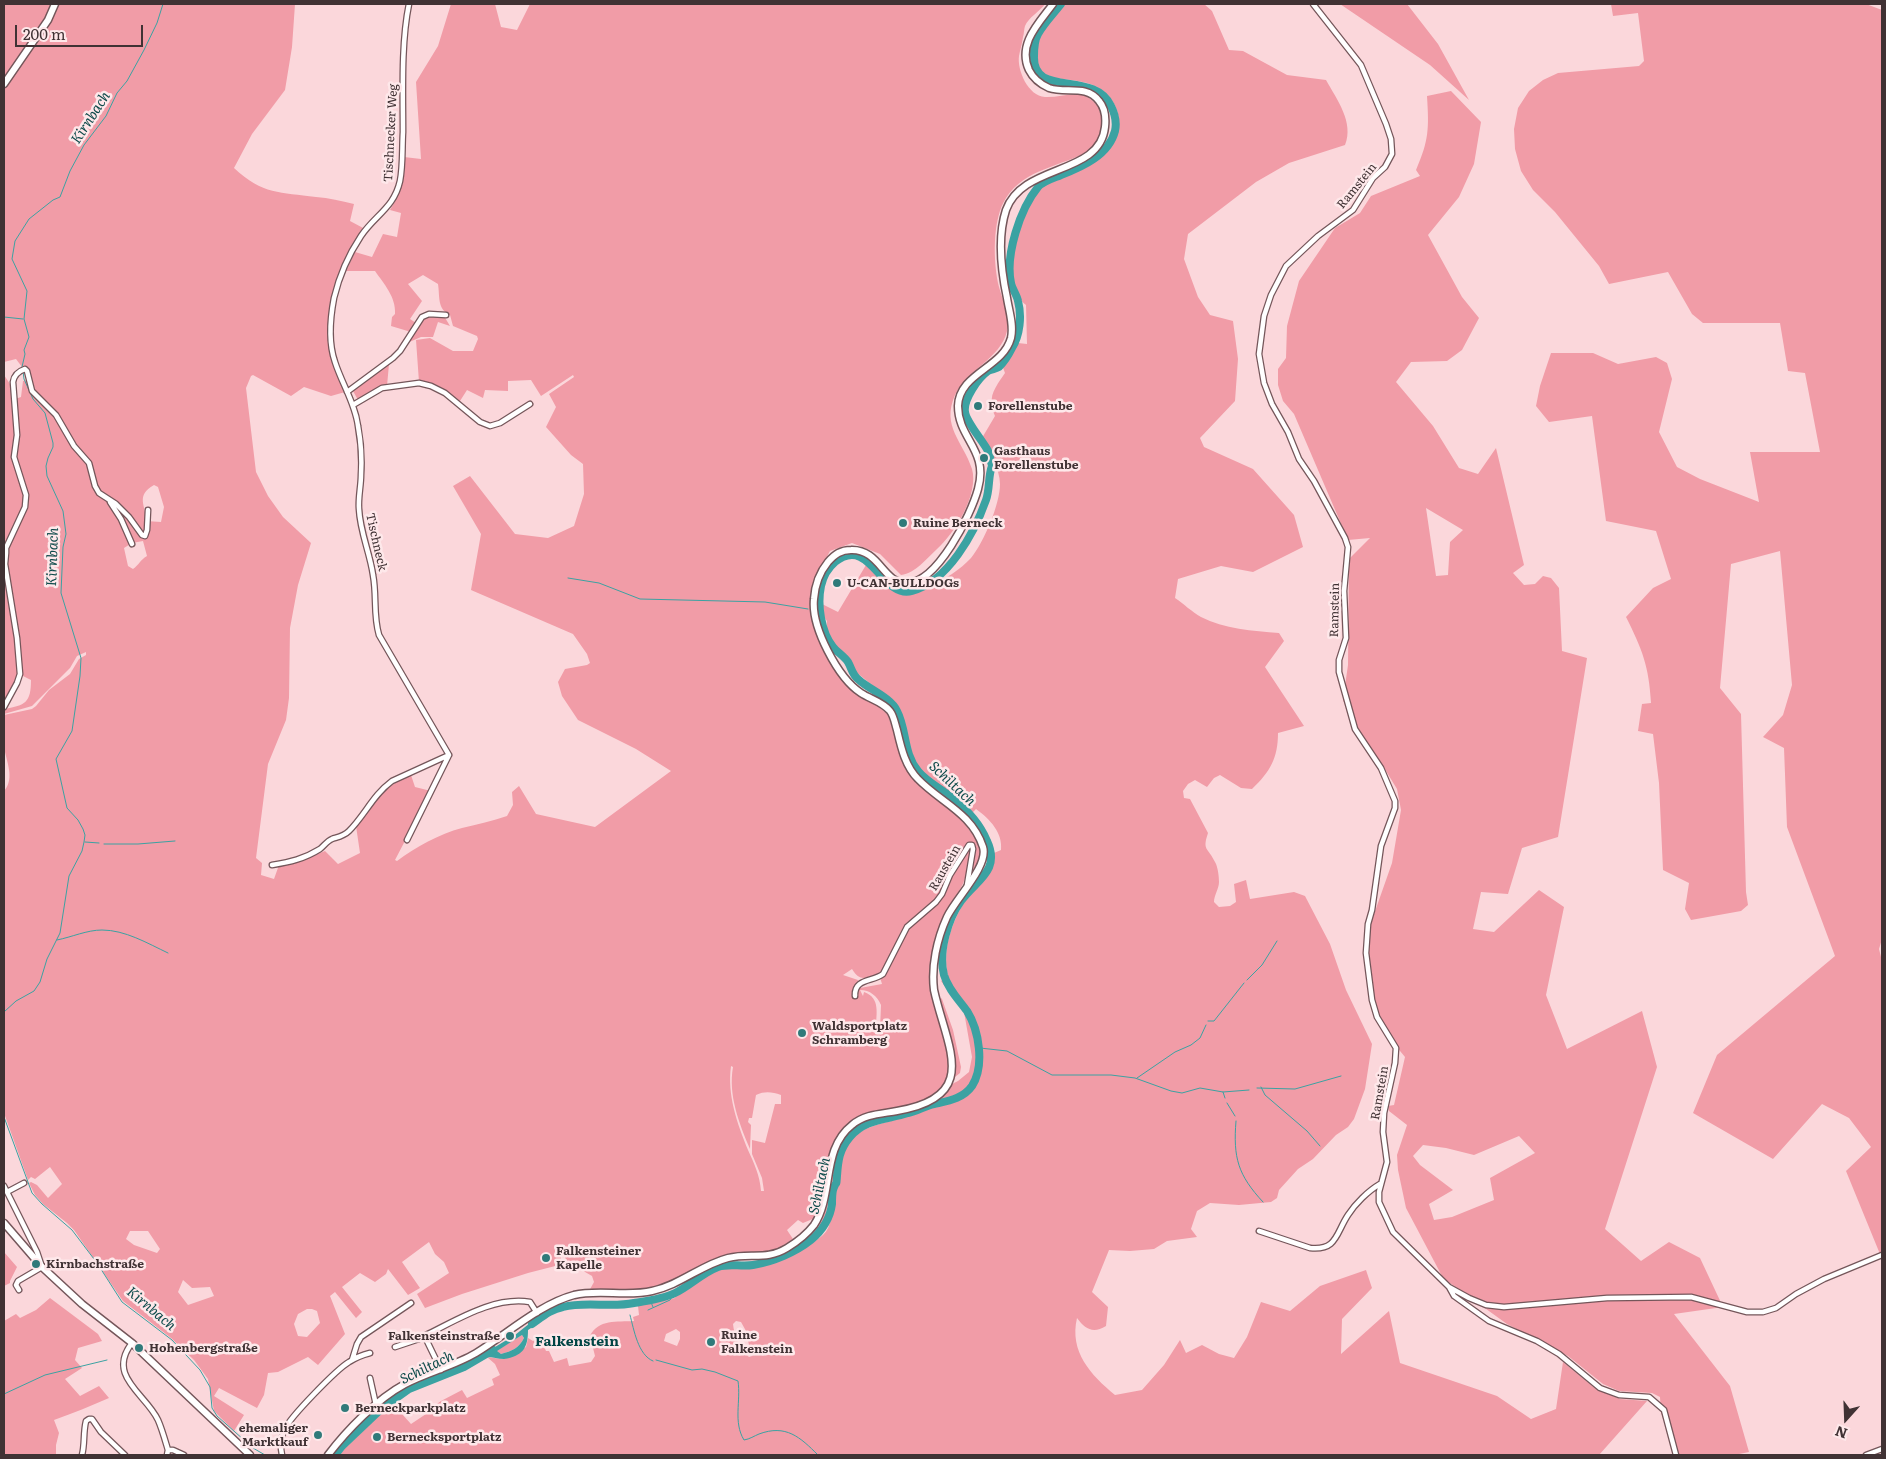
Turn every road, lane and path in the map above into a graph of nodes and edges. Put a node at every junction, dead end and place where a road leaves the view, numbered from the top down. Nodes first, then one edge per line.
1 (55, 4) edge
2 (409, 4) edge
3 (1053, 4) edge
4 (1313, 4) edge
5 (4, 84) edge
6 (446, 315) dead end
7 (347, 392) junction
8 (530, 404) dead end
9 (354, 405) junction
10 (110, 501) junction
11 (148, 510) dead end
12 (132, 544) dead end
13 (4, 707) edge
14 (450, 755) junction
15 (407, 840) dead end
16 (272, 865) dead end
17 (967, 885) junction
18 (855, 996) dead end
19 (24, 1183) dead end
20 (1380, 1184) junction
21 (4, 1186) edge
22 (7, 1192) junction
23 (1366, 1195) junction
24 (1379, 1202) junction
25 (4, 1223) edge
26 (1259, 1231) dead end
27 (1882, 1255) edge
28 (42, 1267) junction
29 (1449, 1287) junction
30 (19, 1290) dead end
31 (411, 1303) dead end
32 (537, 1312) junction
33 (425, 1337) junction
34 (132, 1343) junction
35 (395, 1347) dead end
36 (370, 1353) dead end
37 (352, 1360) junction
38 (441, 1370) junction
39 (370, 1378) dead end
40 (376, 1405) junction
41 (1882, 1449) edge
42 (167, 1453) edge
43 (82, 1455) edge
44 (125, 1455) edge
45 (184, 1455) edge
46 (250, 1455) edge
47 (282, 1455) edge
48 (328, 1455) edge
49 (1676, 1455) edge
50 (1866, 1455) edge

1 - 5 main road
2 - 7 street, Tischnecker Weg
3 - 17 main road
4 - 20 street, Ramstein
6 - 7 street
7 - 9 street, Tischneck
8 - 9 street
9 - 14 street, Tischneck
10 - 11 street
10 - 12 street
10 - 13 street
14 - 15 street
14 - 16 street
17 - 18 street, Raustein
17 - 32 main road
19 - 22 street
20 - 23 street
20 - 24 street, Ramstein
21 - 22 street
22 - 28 street
23 - 24 street
23 - 26 street
24 - 29 street, Ramstein
25 - 28 main road
27 - 29 street
28 - 30 street
28 - 34 main road
29 - 49 street, Ramstein
31 - 37 street
32 - 33 street
32 - 38 main road
33 - 35 street
33 - 38 street
34 - 42 street
34 - 46 main road
36 - 37 street
37 - 47 street
38 - 40 main road
39 - 40 street
40 - 48 main road
41 - 50 street
42 - 45 street
43 - 44 street

